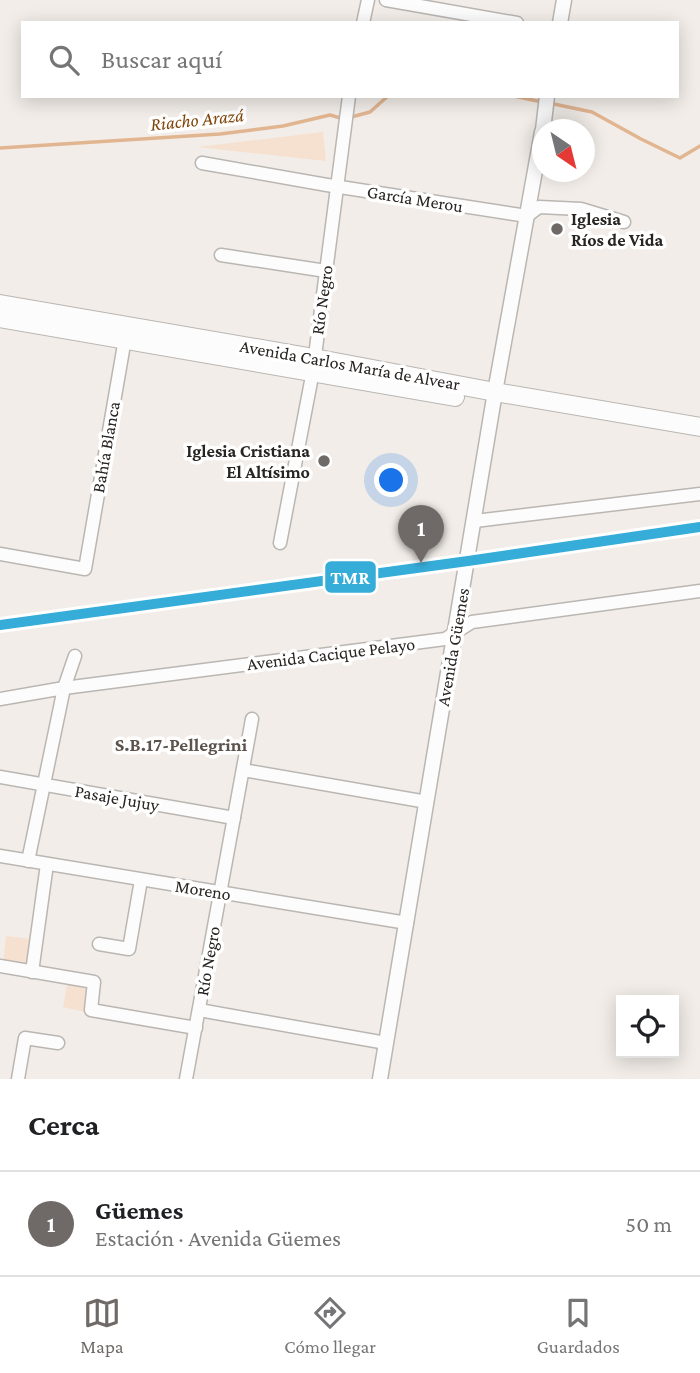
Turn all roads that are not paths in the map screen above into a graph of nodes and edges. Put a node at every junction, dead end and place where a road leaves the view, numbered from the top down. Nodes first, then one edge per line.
1 (368, 0) edge
2 (386, 0) edge
3 (473, 0) edge
4 (564, 0) edge
5 (470, 14) junction
6 (363, 21) edge
7 (507, 21) edge
8 (560, 21) edge
9 (547, 98) edge
10 (348, 101) edge
11 (545, 119) edge
12 (202, 163) dead end
13 (533, 182) edge
14 (338, 187) junction
15 (527, 216) junction
16 (624, 222) dead end
17 (221, 255) dead end
18 (326, 271) junction
19 (0, 304) edge
20 (0, 318) edge
21 (127, 332) junction
22 (313, 364) junction
23 (495, 398) junction
24 (700, 427) edge
25 (700, 439) edge
26 (700, 494) edge
27 (475, 521) junction
28 (280, 543) dead end
29 (0, 554) edge
30 (700, 591) edge
31 (456, 631) junction
32 (75, 656) dead end
33 (64, 688) junction
34 (0, 699) edge
35 (252, 719) dead end
36 (243, 770) junction
37 (0, 777) edge
38 (44, 785) junction
39 (427, 802) junction
40 (234, 818) junction
41 (0, 856) edge
42 (28, 861) junction
43 (47, 864) junction
44 (141, 880) junction
45 (220, 893) junction
46 (407, 923) junction
47 (99, 944) dead end
48 (0, 966) edge
49 (32, 972) junction
50 (199, 1010) junction
51 (196, 1028) junction
52 (58, 1043) dead end
53 (386, 1043) junction
54 (18, 1079) edge
55 (186, 1079) edge
56 (380, 1079) edge

1 - 6 street
2 - 5 street
3 - 5 street
4 - 8 street
5 - 7 street
9 - 11 street, Avenida Güemes
10 - 14 street, Río Negro
12 - 14 street, García Merou
13 - 15 street, Avenida Güemes
14 - 15 street, García Merou
14 - 18 street, Río Negro
15 - 16 street, García Merou
15 - 23 street, Avenida Güemes
17 - 18 street
18 - 22 street, Río Negro
19 - 21 main road, Avenida Carlos María de Alvear
20 - 21 main road, Avenida Carlos María de Alvear
21 - 22 main road, Avenida Carlos María de Alvear
21 - 29 street, Bahía Blanca
22 - 23 main road, Avenida Carlos María de Alvear
22 - 28 street, Río Negro
23 - 24 main road, Avenida Carlos María de Alvear
23 - 25 main road, Avenida Carlos María de Alvear
23 - 27 street, Avenida Güemes
26 - 27 street
27 - 31 street, Avenida Güemes
30 - 31 street, Avenida Cacique Pelayo
31 - 33 street, Avenida Cacique Pelayo
31 - 39 street, Avenida Güemes
32 - 33 street
33 - 34 street, Avenida Cacique Pelayo
33 - 38 street
35 - 36 street, Río Negro
36 - 39 street
36 - 40 street, Río Negro
37 - 38 street, Pasaje Jujuy
38 - 40 street, Pasaje Jujuy
38 - 42 street
39 - 46 street, Avenida Güemes
40 - 45 street, Río Negro
41 - 42 street, Moreno
42 - 43 street, Moreno
43 - 44 street, Moreno
43 - 49 street
44 - 45 street, Moreno
44 - 47 street
45 - 46 street, Moreno
45 - 50 street, Río Negro
46 - 53 street, Avenida Güemes
48 - 49 street
49 - 51 street
50 - 51 street, Río Negro
50 - 53 street
51 - 55 street, Río Negro
52 - 54 street
53 - 56 street, Avenida Güemes

